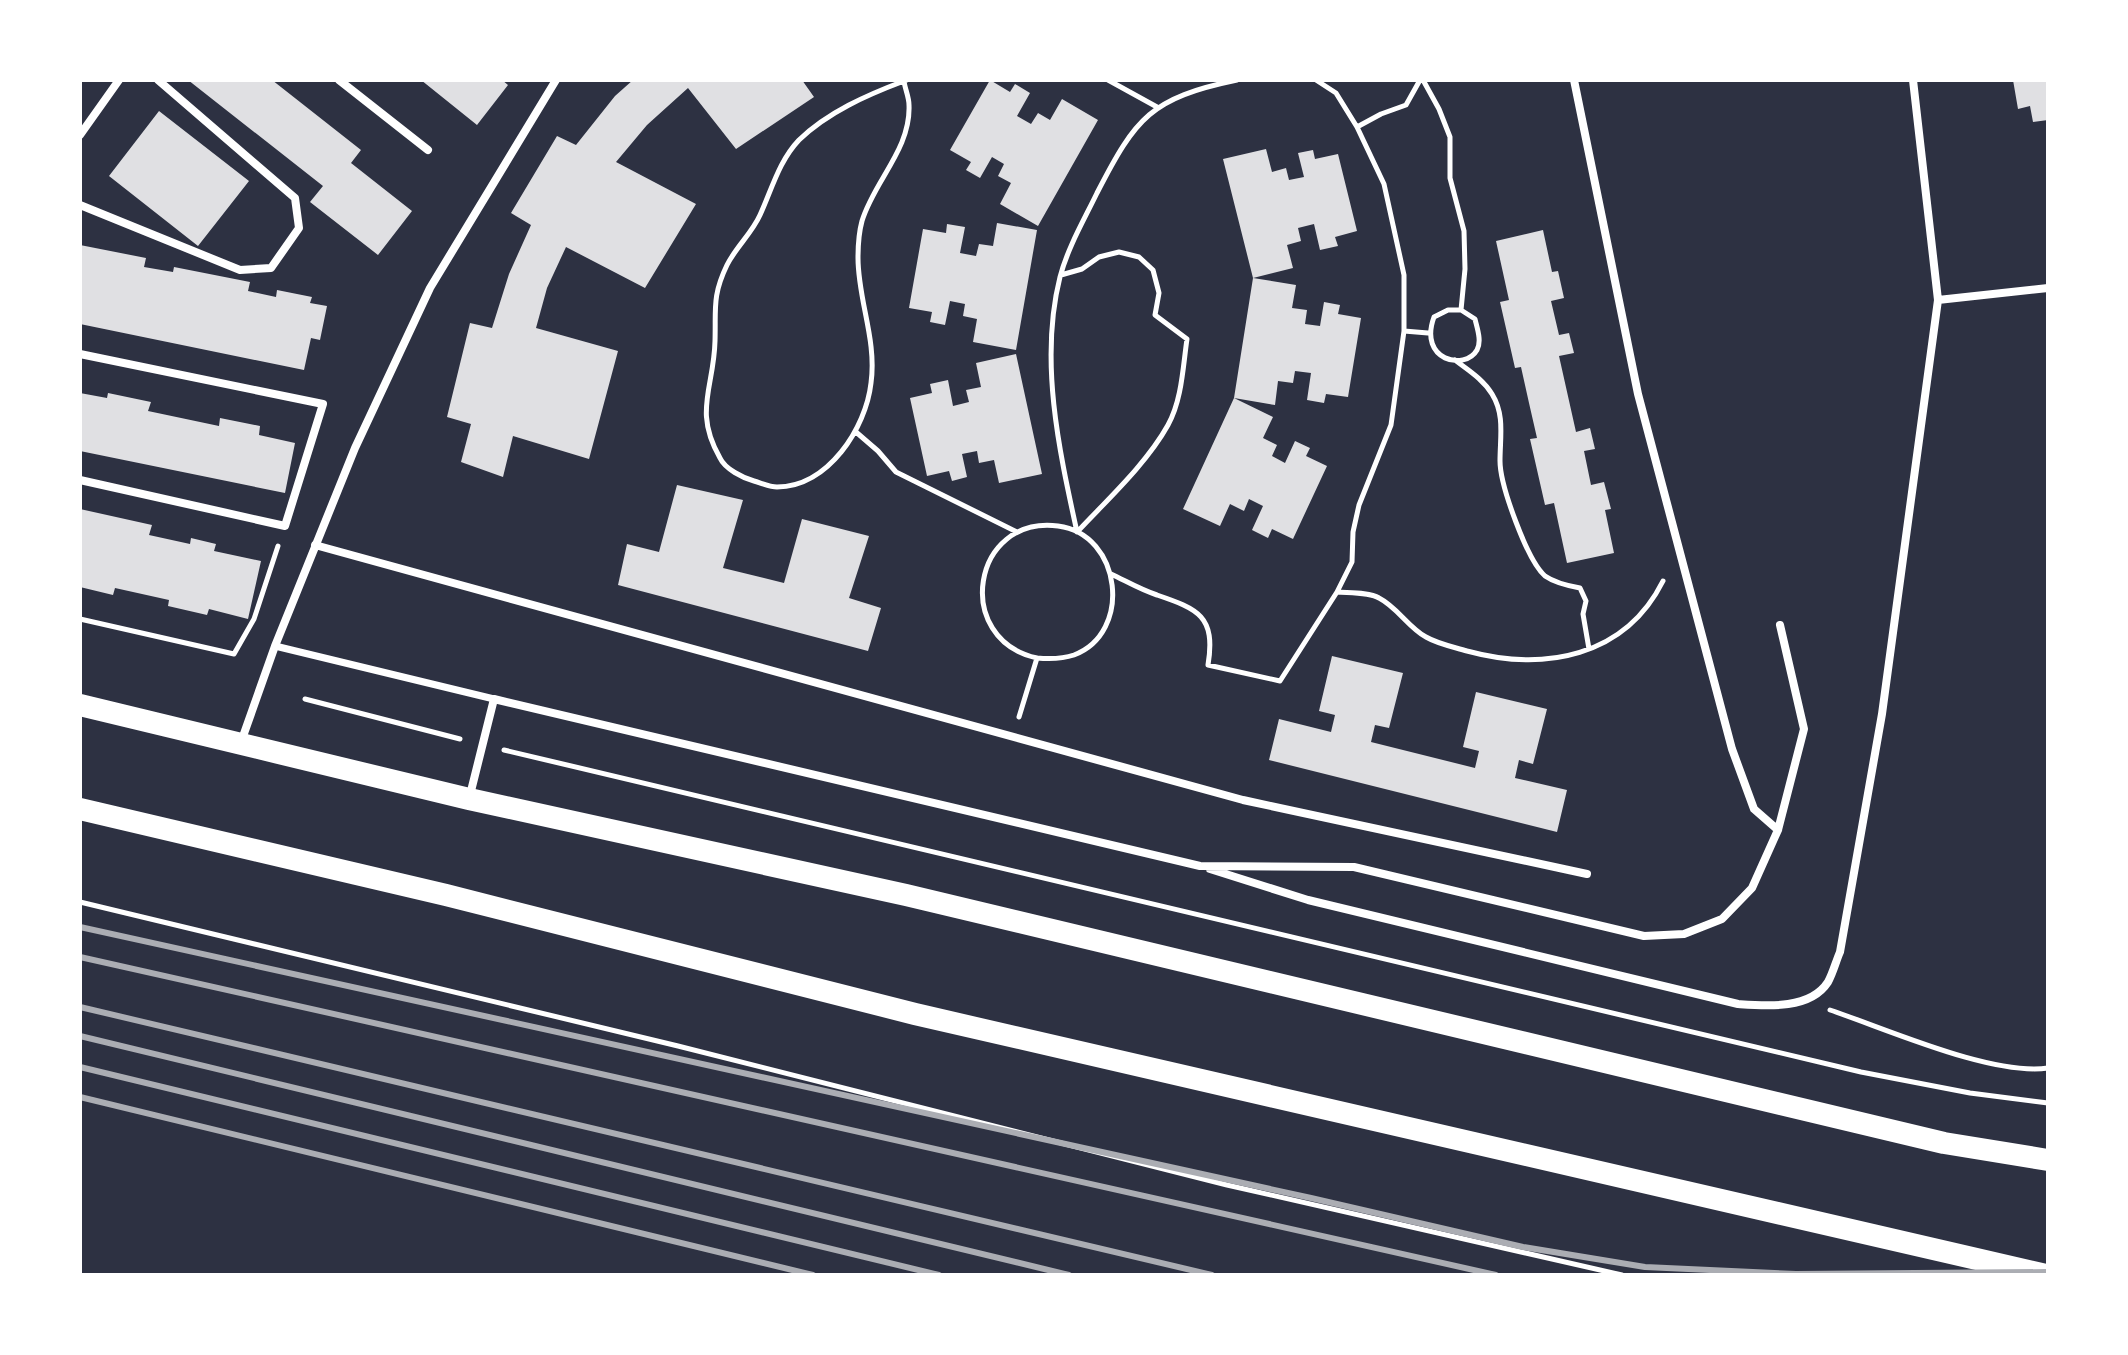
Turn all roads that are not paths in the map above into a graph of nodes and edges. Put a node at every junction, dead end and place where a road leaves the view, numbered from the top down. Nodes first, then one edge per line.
1 (119, 80) edge
2 (158, 80) edge
3 (339, 80) edge
4 (556, 80) edge
5 (1574, 80) edge
6 (1913, 80) edge
7 (80, 135) edge
8 (428, 150) dead end
9 (80, 205) edge
10 (2048, 288) edge
11 (1938, 300) junction
12 (80, 354) edge
13 (80, 480) edge
14 (315, 545) junction
15 (1780, 625) dead end
16 (275, 646) junction
17 (494, 699) junction
18 (80, 705) edge
19 (241, 743) junction
20 (469, 799) junction
21 (80, 809) edge
22 (1778, 830) junction
23 (1200, 866) junction
24 (1587, 874) dead end
25 (2048, 1160) edge
26 (2046, 1275) edge

1 - 7 street
2 - 9 street
3 - 8 street
4 - 14 street
5 - 22 street
6 - 11 street
10 - 11 street
11 - 23 street
12 - 13 street
14 - 16 street
14 - 24 street
15 - 22 street
16 - 17 street
16 - 19 street
17 - 20 street
17 - 23 street
18 - 19 highway
19 - 20 highway
20 - 25 highway
21 - 26 highway
22 - 23 street

